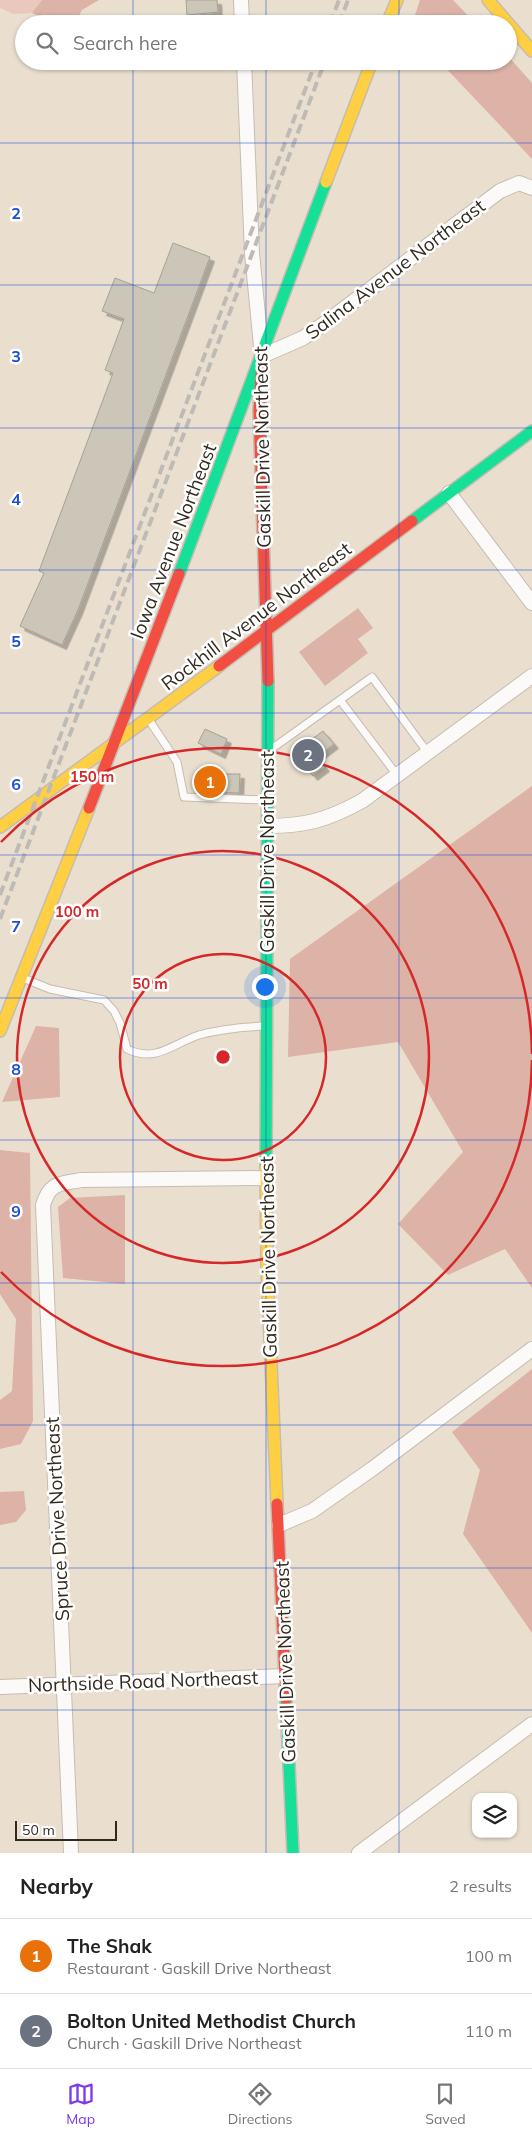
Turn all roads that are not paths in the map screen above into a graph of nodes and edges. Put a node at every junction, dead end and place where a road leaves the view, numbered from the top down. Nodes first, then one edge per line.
1 (241, 0) edge
2 (397, 0) edge
3 (488, 0) edge
4 (242, 15) edge
5 (391, 15) edge
6 (501, 15) edge
7 (517, 33) edge
8 (532, 50) edge
9 (244, 70) edge
10 (369, 70) edge
11 (529, 186) edge
12 (262, 356) junction
13 (532, 430) edge
14 (449, 493) junction
15 (532, 603) edge
16 (267, 631) junction
17 (532, 676) edge
18 (340, 700) junction
19 (149, 719) junction
20 (114, 745) junction
21 (267, 752) junction
22 (428, 753) junction
23 (397, 775) junction
24 (267, 800) junction
25 (0, 826) edge
26 (267, 826) junction
27 (22, 978) junction
28 (265, 1026) junction
29 (0, 1031) edge
30 (266, 1178) junction
31 (532, 1349) edge
32 (279, 1524) junction
33 (286, 1676) junction
34 (64, 1684) junction
35 (0, 1687) edge
36 (532, 1724) edge
37 (70, 1853) edge
38 (292, 1853) edge
39 (359, 1853) edge

1 - 4 street
2 - 5 main road
3 - 6 main road
7 - 8 main road
9 - 12 street, Gaskill Drive Northeast
10 - 12 main road, Iowa Avenue Northeast
11 - 12 street, Salina Avenue Northeast
12 - 16 main road, Gaskill Drive Northeast
12 - 20 main road, Iowa Avenue Northeast
13 - 14 main road, Rockhill Avenue Northeast
14 - 15 street
14 - 16 main road, Rockhill Avenue Northeast
16 - 19 main road, Rockhill Avenue Northeast
16 - 21 main road, Gaskill Drive Northeast
17 - 22 street
18 - 21 lane
18 - 22 lane
18 - 23 lane
19 - 20 main road, Rockhill Avenue Northeast
19 - 24 lane
20 - 25 main road, Rockhill Avenue Northeast
20 - 27 main road, Iowa Avenue Northeast
21 - 24 main road, Gaskill Drive Northeast
22 - 23 street
23 - 26 street
24 - 26 main road, Gaskill Drive Northeast
26 - 28 main road, Gaskill Drive Northeast
27 - 28 lane
27 - 29 main road, Iowa Avenue Northeast
28 - 30 main road, Gaskill Drive Northeast
30 - 32 main road, Gaskill Drive Northeast
30 - 34 street, Spruce Drive Northeast
31 - 32 street
32 - 33 main road, Gaskill Drive Northeast
33 - 34 street, Northside Road Northeast
33 - 38 main road, Gaskill Drive Northeast
34 - 35 street, Northside Road Northeast
34 - 37 street, Spruce Drive Northeast
36 - 39 street

